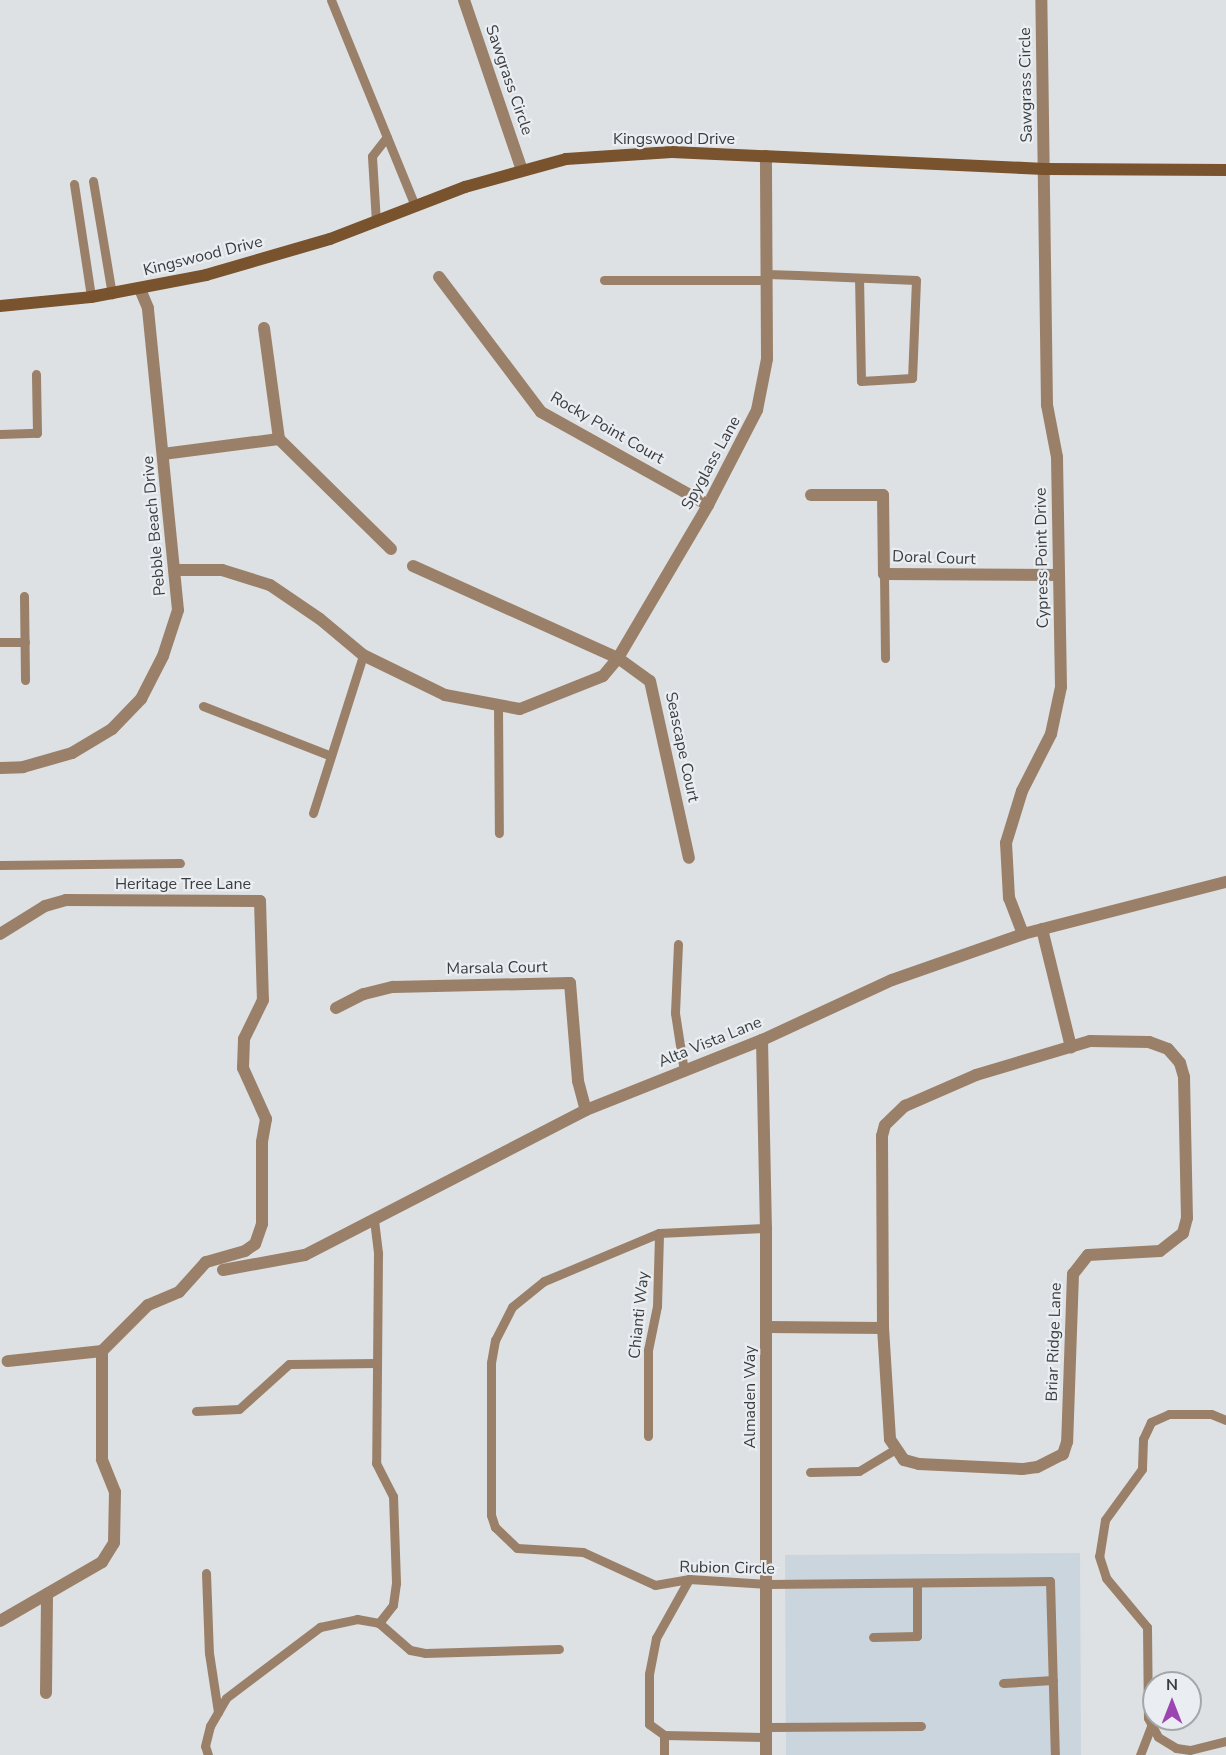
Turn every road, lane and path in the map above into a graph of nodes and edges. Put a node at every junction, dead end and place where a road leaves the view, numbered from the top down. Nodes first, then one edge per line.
1 (331, 0) edge
2 (464, 0) edge
3 (1041, 0) edge
4 (387, 137) junction
5 (766, 156) junction
6 (1045, 169) junction
7 (522, 170) junction
8 (1226, 170) edge
9 (93, 181) dead end
10 (74, 184) dead end
11 (415, 206) junction
12 (376, 222) junction
13 (439, 277) dead end
14 (766, 277) junction
15 (859, 278) junction
16 (604, 280) dead end
17 (140, 289) junction
18 (112, 294) junction
19 (91, 297) junction
20 (0, 306) edge
21 (264, 328) dead end
22 (36, 374) dead end
23 (0, 434) edge
24 (279, 439) junction
25 (164, 454) junction
26 (811, 495) dead end
27 (708, 505) junction
28 (391, 549) dead end
29 (413, 566) dead end
30 (176, 570) junction
31 (884, 574) junction
32 (1059, 575) junction
33 (24, 596) dead end
34 (0, 642) edge
35 (25, 642) junction
36 (363, 655) junction
37 (618, 658) junction
38 (885, 658) dead end
39 (25, 680) dead end
40 (498, 705) junction
41 (203, 706) dead end
42 (331, 756) junction
43 (0, 768) edge
44 (313, 813) dead end
45 (499, 833) dead end
46 (689, 858) dead end
47 (180, 863) dead end
48 (0, 866) edge
49 (1226, 882) edge
50 (1041, 929) junction
51 (0, 934) edge
52 (1023, 934) junction
53 (678, 944) dead end
54 (336, 1008) dead end
55 (762, 1040) junction
56 (1071, 1047) junction
57 (684, 1071) junction
58 (586, 1110) junction
59 (374, 1220) junction
60 (766, 1228) junction
61 (660, 1233) junction
62 (223, 1270) dead end
63 (767, 1327) junction
64 (884, 1328) junction
65 (102, 1351) junction
66 (8, 1361) dead end
67 (377, 1363) junction
68 (196, 1411) dead end
69 (1226, 1420) edge
70 (648, 1436) dead end
71 (894, 1450) junction
72 (810, 1472) dead end
73 (206, 1573) dead end
74 (689, 1579) junction
75 (916, 1583) junction
76 (767, 1584) junction
77 (46, 1594) junction
78 (0, 1621) edge
79 (379, 1623) junction
80 (873, 1637) dead end
81 (559, 1649) dead end
82 (1149, 1671) edge
83 (1053, 1680) junction
84 (1003, 1683) dead end
85 (46, 1693) dead end
86 (218, 1712) junction
87 (921, 1726) dead end
88 (1149, 1731) edge
89 (1154, 1731) edge
90 (767, 1732) junction
91 (664, 1735) junction
92 (1226, 1741) edge
93 (1176, 1752) edge
94 (208, 1755) edge
95 (664, 1755) edge
96 (766, 1755) edge
97 (1055, 1755) edge
98 (1140, 1755) edge

1 - 4 lane
2 - 7 street, Sawgrass Circle
3 - 6 street, Sawgrass Circle
4 - 11 lane
4 - 12 lane
5 - 6 street, Kingswood Drive
5 - 7 street, Kingswood Drive
5 - 14 street, Spyglass Lane
6 - 8 street, Kingswood Drive
6 - 32 street, Cypress Point Drive
7 - 11 street, Kingswood Drive
9 - 18 lane
10 - 19 lane
11 - 12 street, Kingswood Drive
12 - 17 street, Kingswood Drive
13 - 27 street, Rocky Point Court
14 - 15 lane
14 - 16 lane
14 - 27 street, Spyglass Lane
15 - 15 lane
17 - 18 street, Kingswood Drive
17 - 25 street, Pebble Beach Drive
18 - 19 street, Kingswood Drive
19 - 20 street, Kingswood Drive
21 - 24 street
22 - 23 lane
24 - 25 street
24 - 28 street
25 - 30 street, Pebble Beach Drive
26 - 31 street, Doral Court
27 - 37 street, Spyglass Lane
29 - 37 street
30 - 36 street, Spyglass Lane
30 - 43 street, Pebble Beach Drive
31 - 32 street, Doral Court
31 - 38 lane
32 - 52 street, Cypress Point Drive
33 - 35 lane
34 - 35 lane
35 - 39 lane
36 - 40 street, Spyglass Lane
36 - 42 lane
37 - 40 street, Spyglass Lane
37 - 46 street, Seascape Court
40 - 45 lane
41 - 42 lane
42 - 44 lane
47 - 48 lane
49 - 50 street, Alta Vista Lane
50 - 52 street, Alta Vista Lane
50 - 56 street
51 - 65 street, Heritage Tree Lane
52 - 55 street, Alta Vista Lane
53 - 57 lane
54 - 58 street, Marsala Court
55 - 57 street, Alta Vista Lane
55 - 60 street, Almaden Way
56 - 64 street, Briar Ridge Lane
56 - 71 street, Briar Ridge Lane
57 - 58 street, Alta Vista Lane
58 - 59 street, Alta Vista Lane
59 - 62 street, Alta Vista Lane
59 - 67 lane
60 - 61 lane, Rubion Circle
60 - 63 street, Almaden Way
61 - 70 lane, Chianti Way
61 - 74 lane, Rubion Circle
63 - 64 street
63 - 76 street, Almaden Way
64 - 71 street, Briar Ridge Lane
65 - 66 street
65 - 77 street
67 - 68 lane
67 - 79 lane
69 - 82 lane
71 - 72 lane
73 - 86 lane
74 - 76 lane, Rubion Circle
74 - 91 lane
75 - 76 lane, Rubion Circle
75 - 80 lane
75 - 83 lane, Rubion Circle
76 - 90 street, Almaden Way
77 - 78 street
77 - 85 street
79 - 81 lane
79 - 86 lane
83 - 84 lane
83 - 97 lane, Rubion Circle
86 - 94 lane
87 - 90 lane
88 - 98 lane
89 - 93 lane
90 - 91 lane
90 - 96 street, Almaden Way
91 - 95 lane
92 - 93 lane

